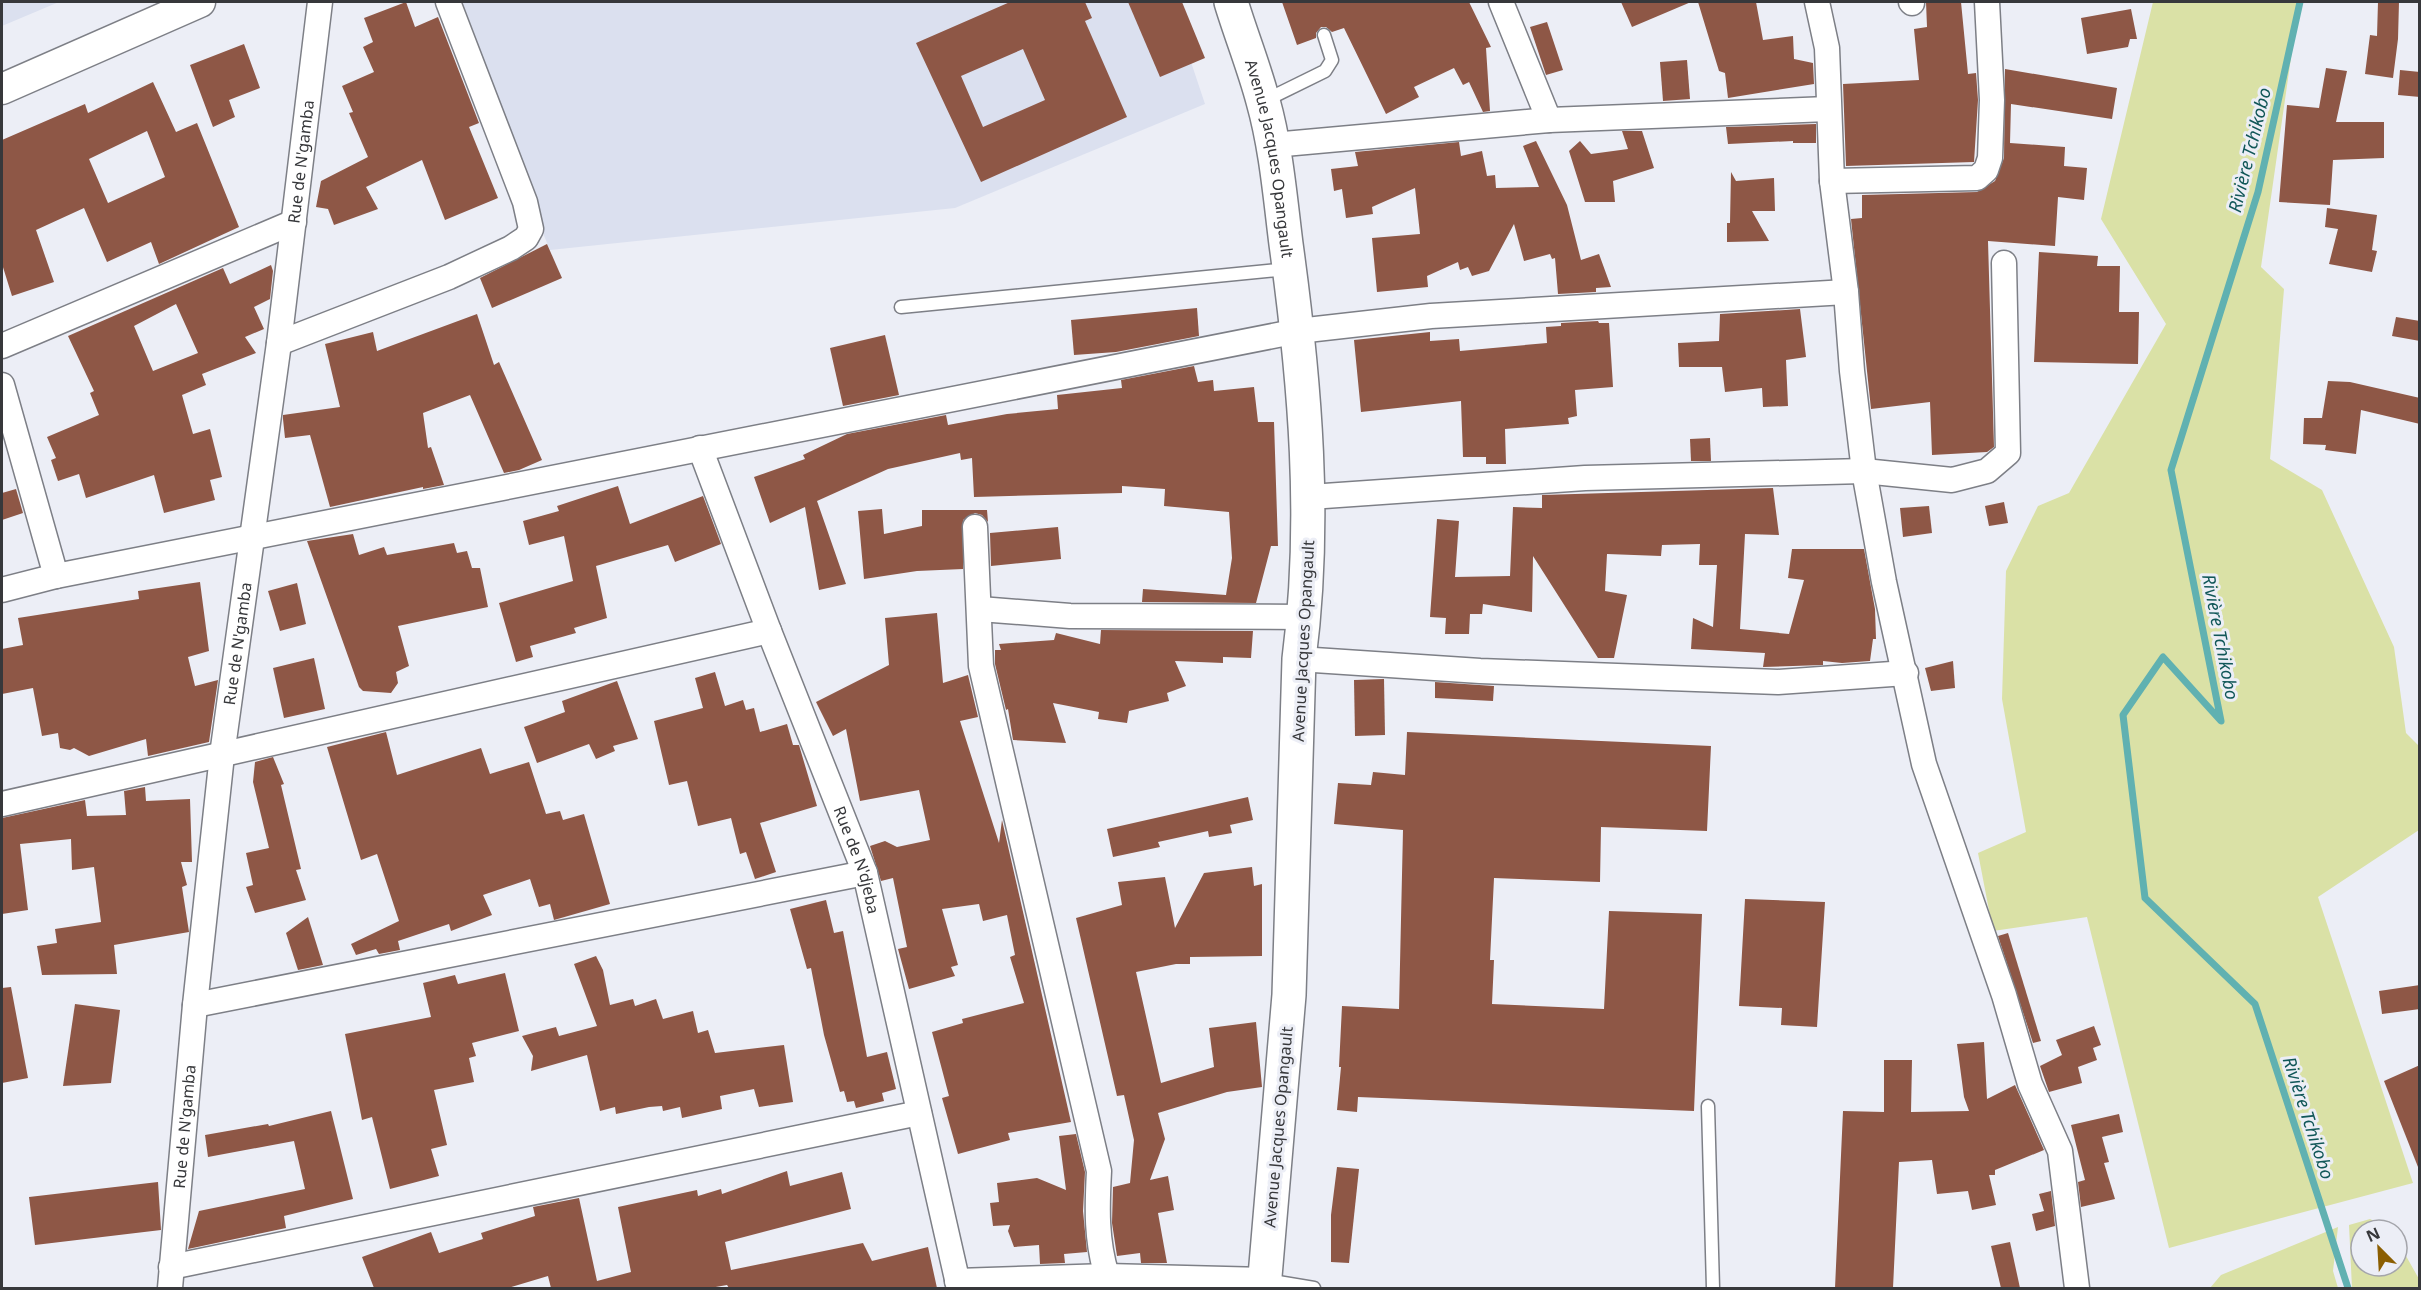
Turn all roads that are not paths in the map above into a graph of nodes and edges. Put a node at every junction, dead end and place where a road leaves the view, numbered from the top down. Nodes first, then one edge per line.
1 (200, 2) edge
2 (320, 2) edge
3 (448, 2) edge
4 (1231, 2) edge
5 (1501, 2) edge
6 (1817, 2) edge
7 (1987, 2) edge
8 (1324, 35) dead end
9 (2, 89) edge
10 (1264, 101) junction
11 (1828, 109) junction
12 (1550, 120) junction
13 (1273, 145) junction
14 (1832, 181) junction
15 (294, 222) junction
16 (2004, 263) dead end
17 (1290, 269) junction
18 (1846, 292) junction
19 (901, 307) dead end
20 (1298, 330) junction
21 (279, 343) junction
22 (2, 346) edge
23 (2, 385) edge
24 (700, 448) junction
25 (1864, 471) junction
26 (1310, 497) junction
27 (975, 528) dead end
28 (253, 537) junction
29 (56, 576) junction
30 (2, 590) edge
31 (980, 609) junction
32 (1305, 617) junction
33 (769, 631) junction
34 (1299, 659) junction
35 (1906, 673) junction
36 (222, 755) junction
37 (2, 804) edge
38 (865, 873) junction
39 (195, 1005) junction
40 (1708, 1106) dead end
41 (919, 1113) junction
42 (1107, 1276) junction
43 (170, 1278) edge
44 (1264, 1284) edge
45 (958, 1285) edge
46 (1314, 1288) edge
47 (1713, 1288) edge
48 (2077, 1288) edge

1 - 9 street
2 - 15 street, Rue de N'gamba
3 - 21 street
4 - 10 highway, Avenue Jacques Opangault
5 - 12 street
6 - 11 street
7 - 14 street
8 - 10 lane
10 - 13 highway, Avenue Jacques Opangault
11 - 12 street
11 - 14 street
12 - 13 street
13 - 17 highway, Avenue Jacques Opangault
14 - 18 street
15 - 21 street, Rue de N'gamba
15 - 22 street
16 - 25 street
17 - 19 lane
17 - 20 highway, Avenue Jacques Opangault
18 - 20 street
18 - 25 street
20 - 24 street
20 - 26 highway, Avenue Jacques Opangault
21 - 28 street, Rue de N'gamba
23 - 29 street
24 - 28 street
24 - 33 street, Rue de N'djeba
25 - 26 street
25 - 35 street
26 - 32 highway, Avenue Jacques Opangault
27 - 31 street
28 - 29 street
28 - 36 street, Rue de N'gamba
29 - 30 street
31 - 32 street
31 - 42 street
32 - 34 highway, Avenue Jacques Opangault
33 - 36 street
33 - 38 street, Rue de N'djeba
34 - 35 street
34 - 44 highway, Avenue Jacques Opangault
35 - 48 street
36 - 37 street
36 - 39 street, Rue de N'gamba
38 - 39 street
38 - 41 street, Rue de N'djeba
39 - 43 street, Rue de N'gamba
40 - 47 lane
41 - 43 street
41 - 45 street, Rue de N'djeba
42 - 44 street
42 - 45 street
44 - 46 lane

